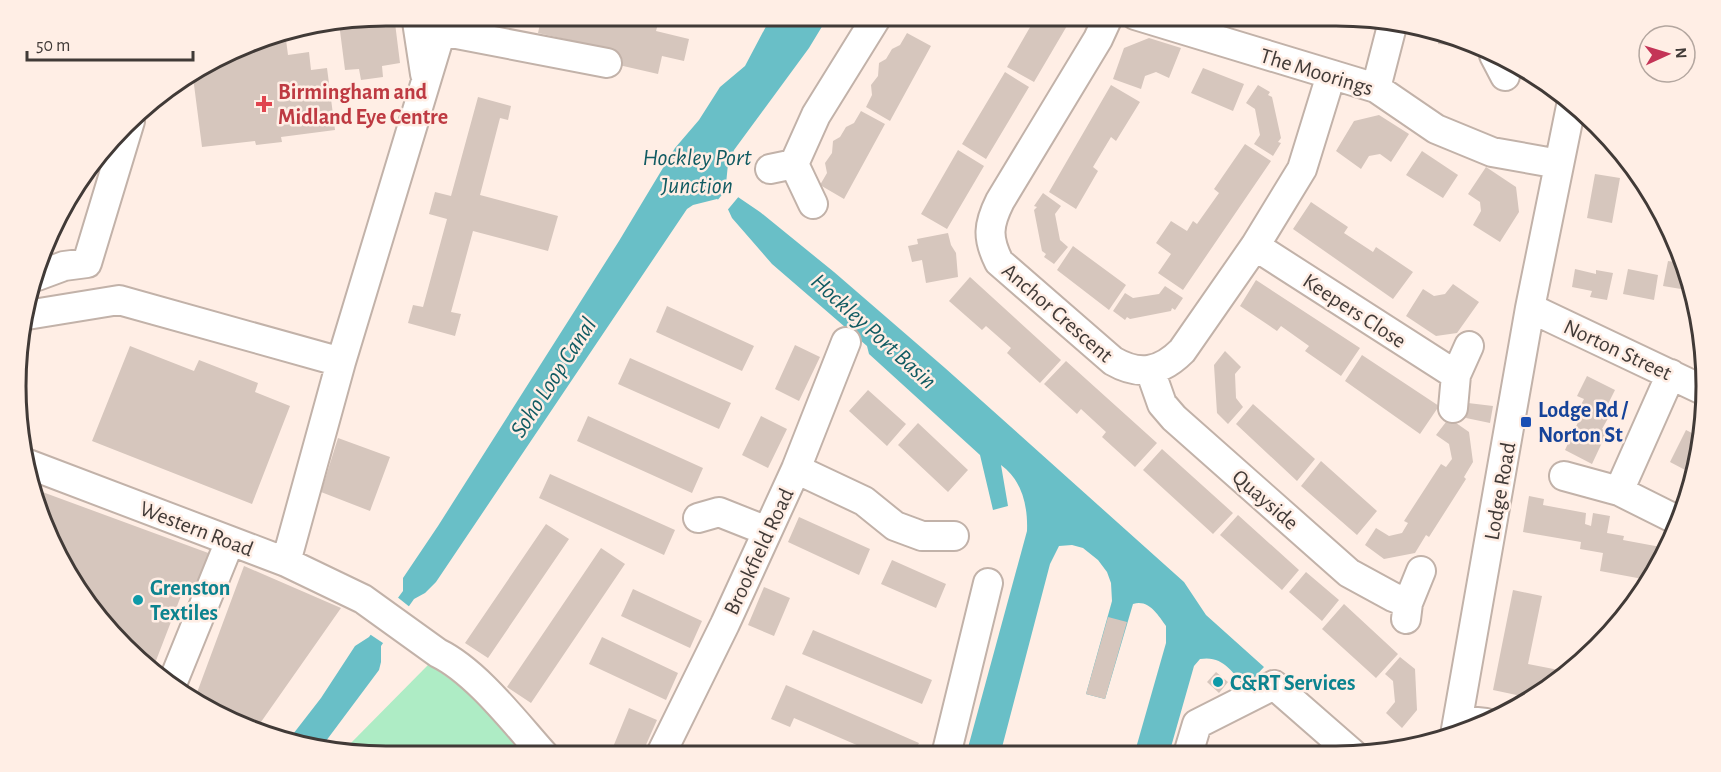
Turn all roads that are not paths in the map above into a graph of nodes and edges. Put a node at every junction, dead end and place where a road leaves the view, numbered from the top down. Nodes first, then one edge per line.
1 (417, 25) edge
2 (443, 25) edge
3 (452, 25) edge
4 (872, 25) edge
5 (1104, 25) edge
6 (1168, 25) edge
7 (1391, 30) edge
8 (607, 63) dead end
9 (1331, 75) junction
10 (426, 82) junction
11 (1376, 88) junction
12 (1570, 112) edge
13 (125, 137) edge
14 (1559, 164) junction
15 (813, 204) dead end
16 (1255, 246) junction
17 (44, 273) edge
18 (1530, 308) junction
19 (32, 314) edge
20 (846, 342) dead end
21 (1469, 346) dead end
22 (340, 362) junction
23 (1150, 370) junction
24 (1671, 374) junction
25 (1456, 375) junction
26 (1696, 386) edge
27 (1453, 408) dead end
28 (796, 469) junction
29 (36, 472) edge
30 (1564, 476) dead end
31 (1619, 491) junction
32 (1671, 517) edge
33 (698, 518) dead end
34 (767, 531) junction
35 (954, 536) dead end
36 (230, 541) junction
37 (286, 562) junction
38 (1421, 571) dead end
39 (988, 583) dead end
40 (175, 678) edge
41 (1457, 725) edge
42 (536, 746) edge
43 (665, 746) edge
44 (948, 746) edge
45 (1190, 746) edge
46 (1344, 746) edge

1 - 10 street
2 - 10 street
3 - 8 street
4 - 15 street
5 - 23 street, Anchor Crescent
6 - 9 street, The Moorings
7 - 11 street
9 - 11 street, The Moorings
9 - 16 street
10 - 22 street
11 - 14 street, The Moorings
12 - 14 street, Lodge Road
13 - 17 street
14 - 18 street, Lodge Road
16 - 23 street
16 - 25 street, Keepers Close
18 - 24 street, Norton Street
18 - 41 street, Lodge Road
19 - 22 street
20 - 28 street, Brookfield Road
21 - 25 street
22 - 37 street
23 - 38 street, Quayside
24 - 26 street, Norton Street
24 - 31 street
25 - 27 street
28 - 34 street, Brookfield Road
28 - 35 street
29 - 36 street, Western Road
30 - 31 street
31 - 32 street
33 - 34 street
34 - 43 street, Brookfield Road
36 - 37 street, Western Road
36 - 40 street
37 - 42 street, Western Road
39 - 44 street
45 - 46 street

